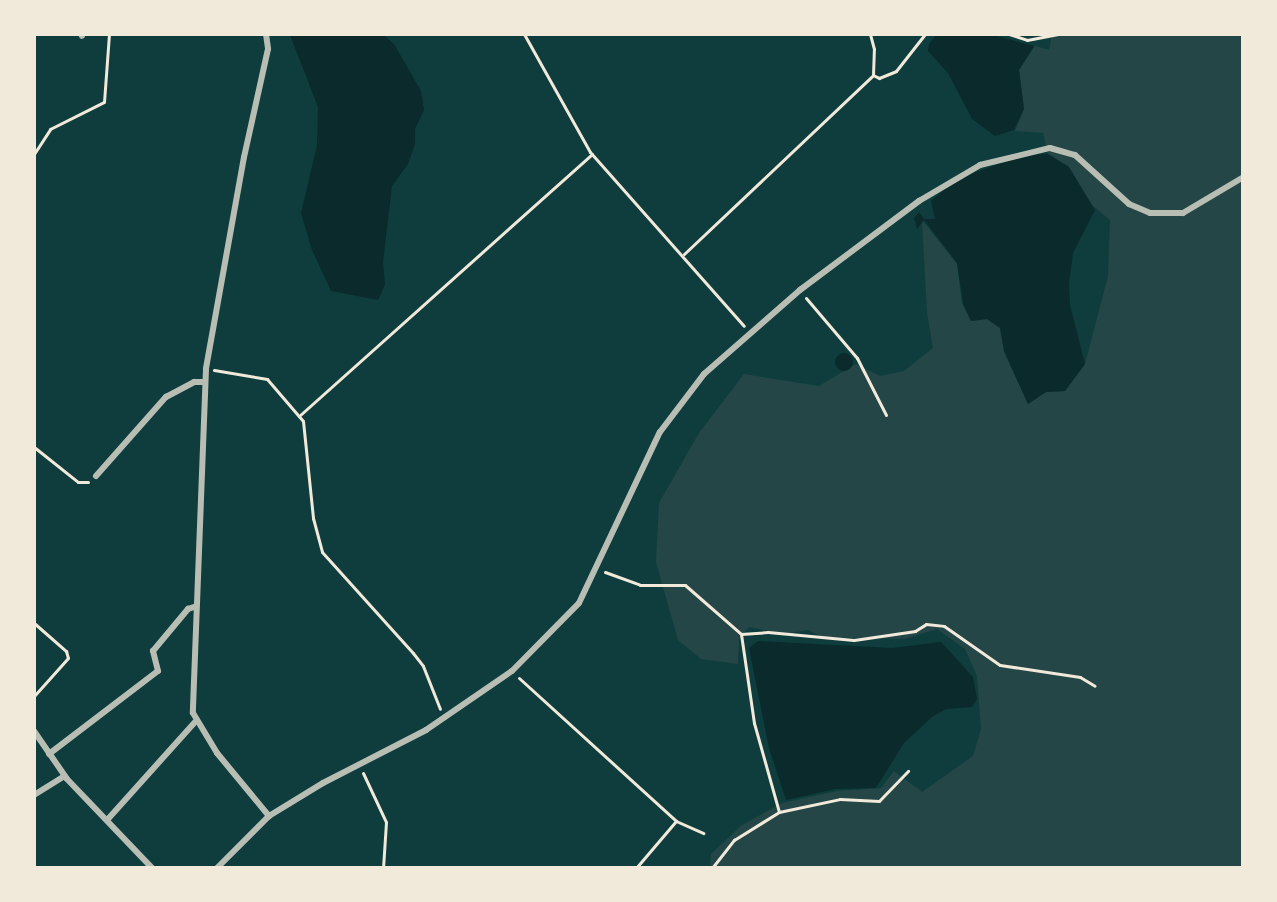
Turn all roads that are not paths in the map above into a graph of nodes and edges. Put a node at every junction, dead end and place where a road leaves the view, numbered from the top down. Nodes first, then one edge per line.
1 (266, 34) edge
2 (1242, 178) edge
3 (205, 382) junction
4 (96, 476) road end
5 (194, 607) junction
6 (195, 722) junction
7 (34, 731) edge
8 (49, 754) junction
9 (65, 776) junction
10 (34, 795) edge
11 (269, 816) junction
12 (108, 819) junction
13 (152, 867) edge
14 (217, 867) edge

1 - 3 street
2 - 11 street
3 - 4 street
3 - 5 street
5 - 6 street
5 - 8 street
6 - 11 street
6 - 12 street
7 - 8 street
8 - 9 street
9 - 10 street
9 - 12 street
11 - 14 street
12 - 13 street

